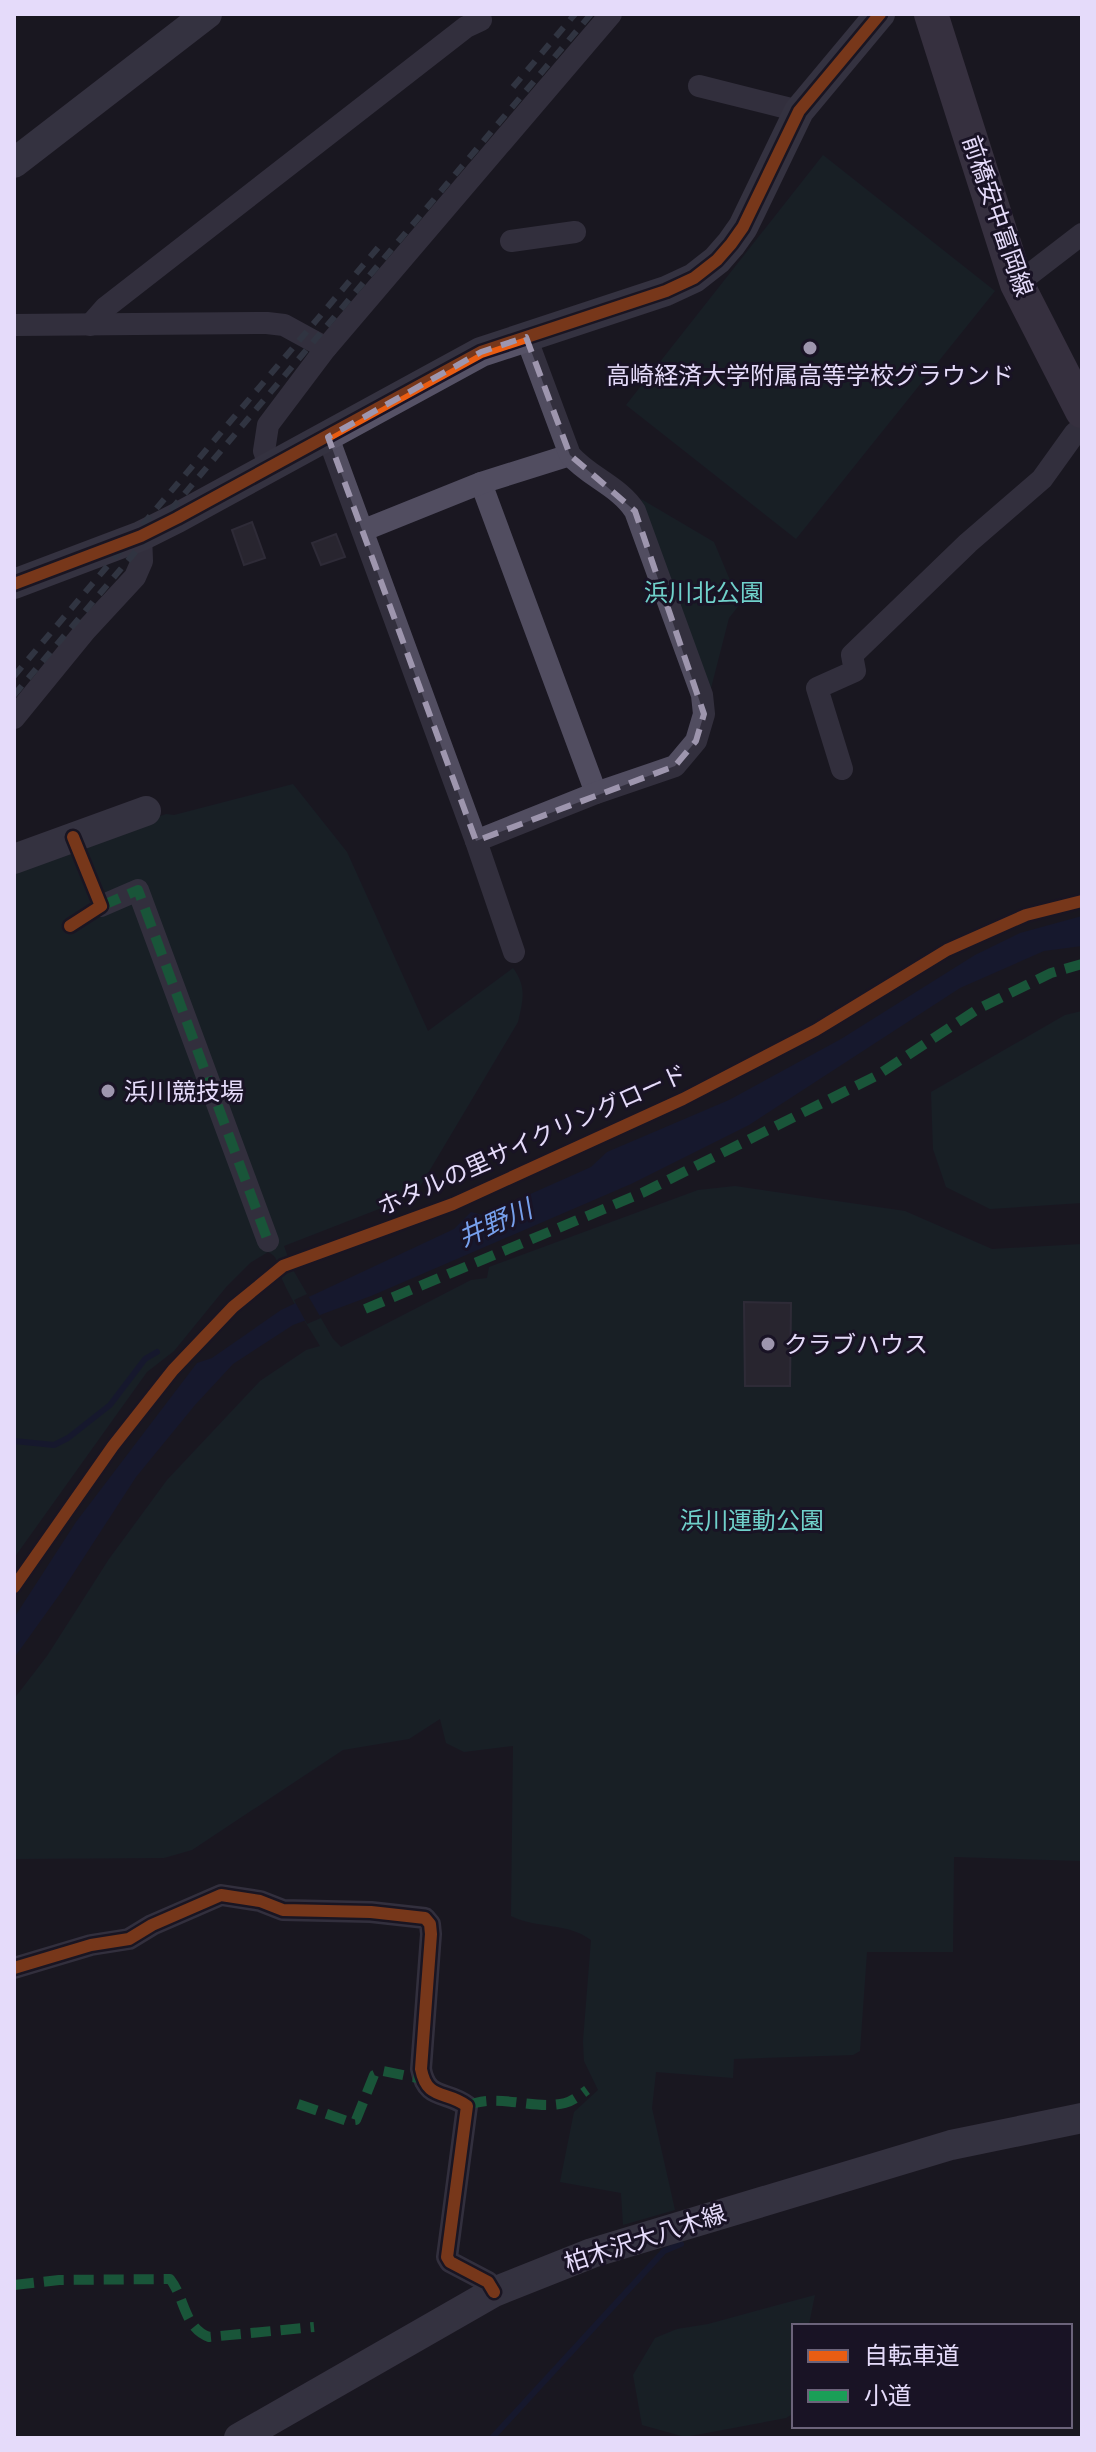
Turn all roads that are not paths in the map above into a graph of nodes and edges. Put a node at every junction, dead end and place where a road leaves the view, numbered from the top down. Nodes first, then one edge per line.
1 (207, 14) edge
2 (479, 14) edge
3 (611, 14) edge
4 (880, 14) edge
5 (931, 14) edge
6 (699, 86) dead end
7 (799, 111) junction
8 (14, 163) edge
9 (575, 232) dead end
10 (1082, 234) edge
11 (511, 241) dead end
12 (1017, 284) junction
13 (14, 325) edge
14 (90, 325) junction
15 (526, 337) junction
16 (326, 348) junction
17 (1080, 407) edge
18 (328, 437) junction
19 (570, 455) junction
20 (270, 467) junction
21 (481, 483) junction
22 (364, 530) junction
23 (141, 536) junction
24 (14, 584) edge
25 (14, 718) edge
26 (842, 769) dead end
27 (596, 793) junction
28 (146, 811) dead end
29 (476, 841) junction
30 (14, 859) edge
31 (101, 906) dead end
32 (514, 952) dead end
33 (268, 1241) dead end
34 (14, 1968) edge
35 (1082, 2116) edge
36 (494, 2292) junction
37 (239, 2438) edge

1 - 8 street
2 - 14 street
3 - 16 street
4 - 7 street
5 - 12 main road, 前橋安中富岡線
6 - 7 street
7 - 15 street
9 - 11 street
10 - 12 street
12 - 17 main road, 前橋安中富岡線
13 - 14 street
14 - 16 street
15 - 18 street
15 - 19 street
16 - 20 street
17 - 26 street
18 - 20 street
18 - 22 street
19 - 21 street
19 - 27 street
20 - 23 street
21 - 22 street
21 - 27 street
22 - 29 street
23 - 24 street
23 - 25 street
27 - 29 street
28 - 30 street
29 - 32 street
31 - 33 street
34 - 36 street
35 - 36 street, 柏木沢大八木線
36 - 37 street, 柏木沢大八木線

